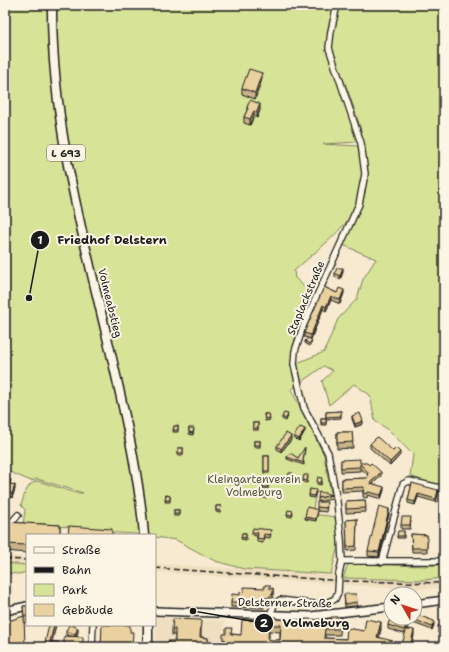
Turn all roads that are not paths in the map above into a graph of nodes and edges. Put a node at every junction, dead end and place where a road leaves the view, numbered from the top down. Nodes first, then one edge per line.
1 (52, 5) edge
2 (337, 5) edge
3 (444, 489) edge
4 (18, 515) dead end
5 (5, 523) edge
6 (144, 534) edge
7 (342, 561) junction
8 (444, 561) edge
9 (382, 562) junction
10 (444, 600) edge
11 (423, 603) edge
12 (26, 606) edge
13 (383, 608) edge
14 (5, 611) edge
15 (156, 611) edge
16 (270, 615) junction
17 (93, 626) edge
18 (148, 626) edge
19 (92, 647) edge
20 (148, 647) edge

1 - 6 main road, Volmeabstieg / L 693
2 - 7 street, Staplackstraße
3 - 9 street
4 - 5 street
7 - 9 street
7 - 16 street, Staplackstraße, bridge
8 - 9 street
10 - 11 street
12 - 14 street
13 - 16 street, Delsterner Straße
15 - 16 street, Delsterner Straße
17 - 19 street
18 - 20 main road

